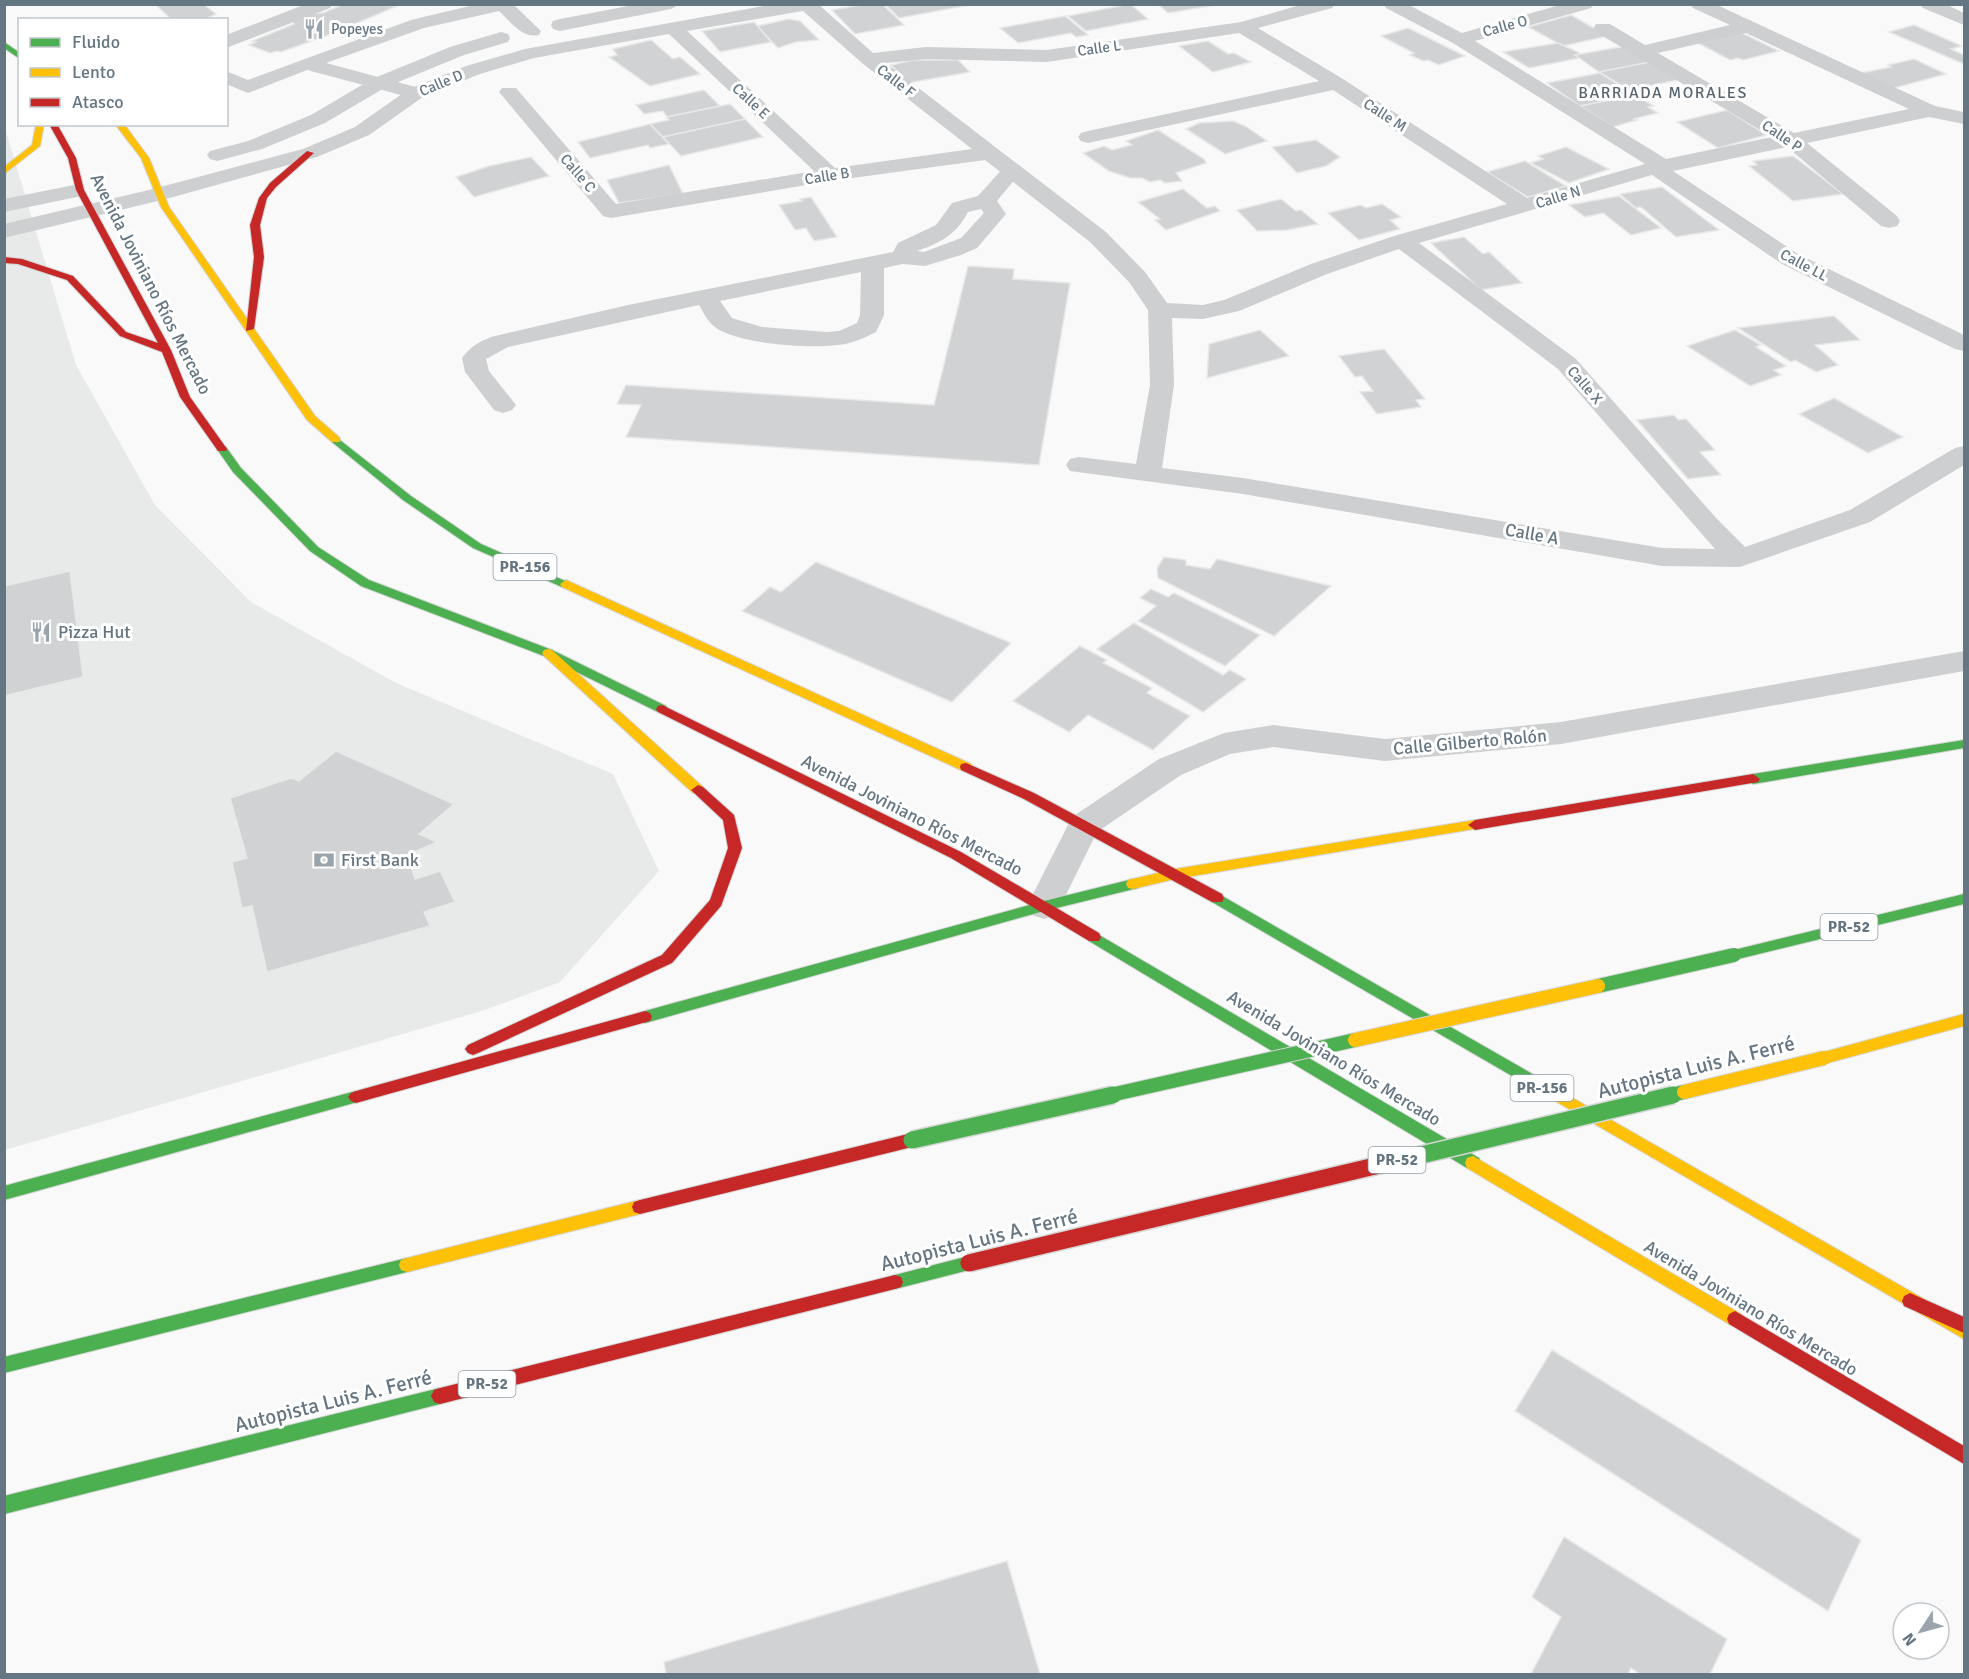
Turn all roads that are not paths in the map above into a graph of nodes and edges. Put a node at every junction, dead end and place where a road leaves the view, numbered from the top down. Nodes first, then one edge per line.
1 (324, 4) edge
2 (671, 4) edge
3 (1326, 4) edge
4 (1392, 4) edge
5 (1586, 4) edge
6 (1699, 4) edge
7 (1929, 4) edge
8 (503, 5) edge
9 (808, 5) edge
10 (764, 8) edge
11 (1965, 20) edge
12 (1242, 27) junction
13 (1747, 27) junction
14 (673, 28) junction
15 (1603, 28) dead end
16 (532, 31) junction
17 (1460, 39) junction
18 (228, 41) edge
19 (4, 44) edge
20 (1642, 51) junction
21 (18, 55) edge
22 (869, 59) junction
23 (306, 64) junction
24 (228, 78) edge
25 (379, 83) junction
26 (1336, 83) junction
27 (509, 92) dead end
28 (416, 93) junction
29 (1929, 111) junction
30 (1965, 118) edge
31 (40, 126) edge
32 (54, 126) edge
33 (121, 126) edge
34 (1088, 137) dead end
35 (1791, 140) junction
36 (310, 153) junction
37 (988, 153) junction
38 (194, 161) dead end
39 (173, 167) dead end
40 (1658, 167) junction
41 (1011, 171) junction
42 (4, 172) edge
43 (153, 172) junction
44 (830, 175) junction
45 (132, 177) dead end
46 (90, 194) junction
47 (158, 194) junction
48 (666, 202) joint
49 (4, 206) edge
50 (1526, 207) junction
51 (1889, 221) dead end
52 (4, 231) edge
53 (1402, 241) junction
54 (4, 260) edge
55 (873, 263) junction
56 (706, 297) junction
57 (1160, 310) junction
58 (249, 329) junction
59 (1965, 344) edge
60 (165, 350) junction
61 (503, 405) dead end
62 (1965, 453) edge
63 (1078, 465) dead end
64 (1148, 474) junction
65 (1740, 558) junction
66 (548, 652) junction
67 (1965, 661) edge
68 (1965, 744) edge
69 (1084, 825) junction
70 (1175, 874) junction
71 (1965, 899) edge
72 (1044, 906) junction
73 (1965, 1020) edge
74 (383, 1090) junction
75 (4, 1192) edge
76 (1910, 1301) junction
77 (1965, 1325) edge
78 (1965, 1331) edge
79 (4, 1365) edge
80 (1965, 1456) edge
81 (4, 1505) edge

1 - 18 street
2 - 16 street, Calle D
3 - 12 street, Calle L
4 - 17 street, Calle LL
5 - 17 street, Calle O
6 - 13 street
7 - 11 street
8 - 16 street
8 - 23 street
9 - 10 street, Calle D
9 - 22 street, Calle F
10 - 14 street, Calle D
12 - 22 street, Calle L
12 - 26 street, Calle M
13 - 20 street
13 - 29 street
14 - 28 street, Calle D
14 - 44 street, Calle E
15 - 20 street, Calle P
16 - 25 street, Calle D
17 - 40 street, Calle LL
19 - 21 main road
20 - 35 street, Calle P
22 - 37 street, Calle F
23 - 24 street
23 - 25 street
25 - 28 street
25 - 38 street, Calle D
26 - 34 street
26 - 50 street, Calle M
27 - 48 street, Calle C
28 - 36 street, Calle D
29 - 30 street, Calle N
29 - 35 street, Calle N
31 - 42 main road
32 - 46 main road, Avenida Joviniano Ríos Mercado
33 - 43 main road, PR-156
35 - 40 street, Calle N
35 - 51 street, Calle P
36 - 47 street, Calle D
36 - 58 main road
37 - 41 street, Calle F
37 - 44 street, Calle B
39 - 43 street
40 - 50 street, Calle N
40 - 59 street, Calle LL
41 - 55 street
41 - 57 street, Calle F
43 - 45 street
43 - 47 main road, PR-156
44 - 48 street, Calle B
46 - 47 street, Calle D
46 - 49 street
46 - 52 street
46 - 60 main road, Avenida Joviniano Ríos Mercado
47 - 58 main road, PR-156
50 - 53 street, Calle N
53 - 57 street, Calle N
53 - 65 street, Calle X
54 - 60 main road
55 - 56 street
55 - 56 street
56 - 61 street
57 - 64 street
58 - 69 main road, PR-156
60 - 66 main road, Avenida Joviniano Ríos Mercado
62 - 65 street, Calle A
63 - 64 street, Calle A
64 - 65 street, Calle A
66 - 72 main road, Avenida Joviniano Ríos Mercado
66 - 74 main road
67 - 69 street, Calle Gilberto Rolón
68 - 70 main road
69 - 70 main road, PR-156
69 - 72 street, Calle Gilberto Rolón
70 - 72 main road
70 - 76 main road, PR-156
71 - 79 main road, PR-52, bridge
72 - 74 main road
72 - 80 main road, Avenida Joviniano Ríos Mercado
73 - 81 main road, Autopista Luis A. Ferré / PR-52, bridge
74 - 75 main road
76 - 77 main road
76 - 78 main road, PR-156

